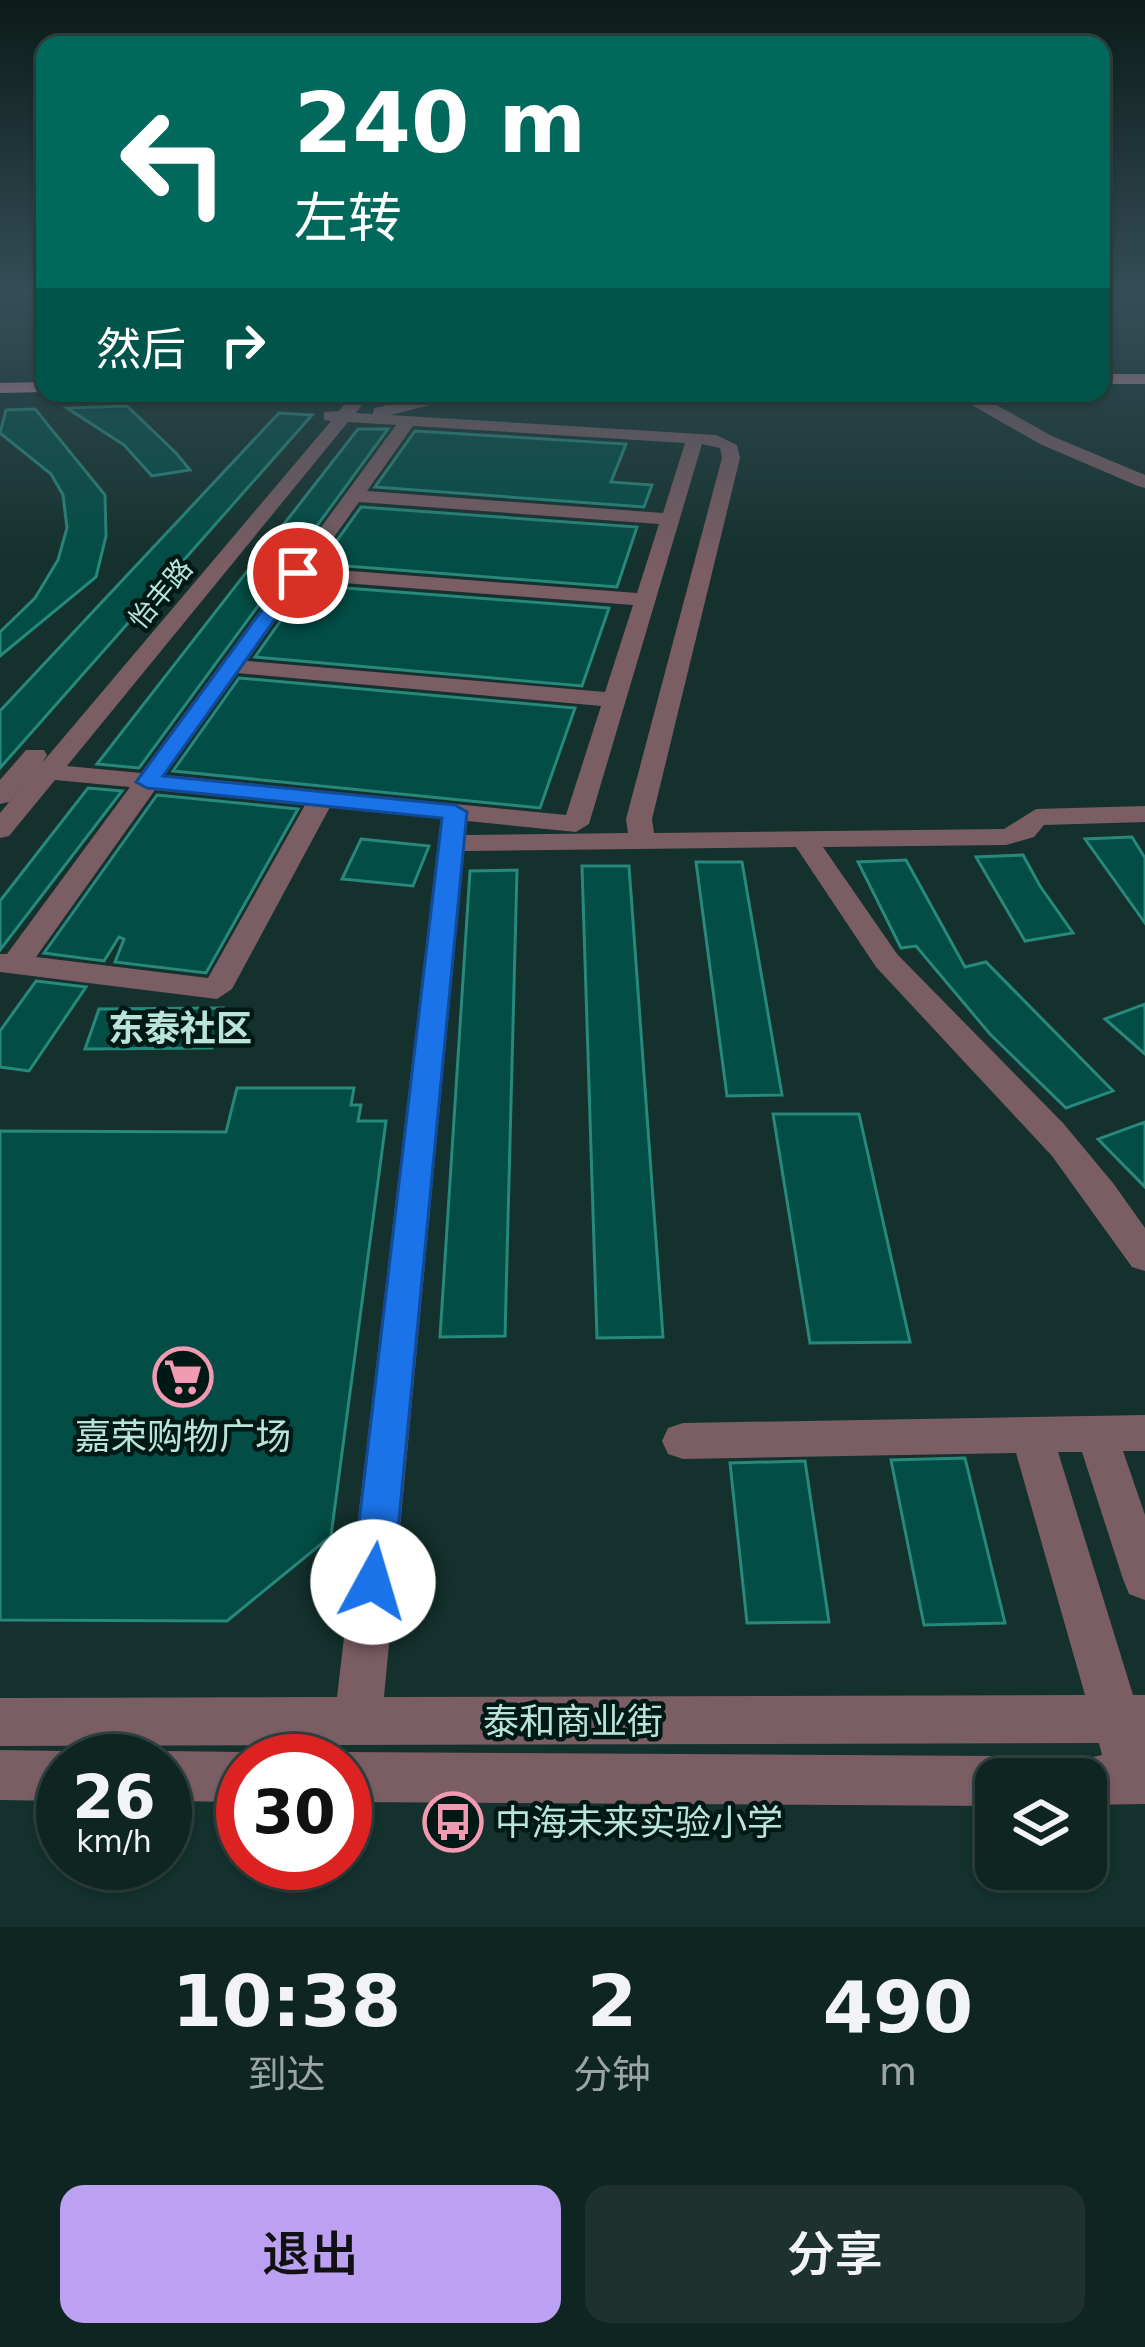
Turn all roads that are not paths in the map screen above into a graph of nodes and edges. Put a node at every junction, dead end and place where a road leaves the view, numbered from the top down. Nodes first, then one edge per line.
1 (344, 402) edge
2 (357, 402) edge
3 (413, 402) edge
4 (978, 402) edge
5 (347, 417) junction
6 (408, 421) junction
7 (694, 439) junction
8 (1145, 482) edge
9 (354, 496) junction
10 (670, 519) junction
11 (298, 573) junction
12 (645, 600) junction
13 (231, 666) junction
14 (614, 700) junction
15 (36, 770) junction
16 (147, 782) junction
17 (0, 796) edge
18 (322, 799) junction
19 (1145, 814) edge
20 (453, 828) junction
21 (0, 830) edge
22 (804, 838) junction
23 (642, 839) junction
24 (8, 964) edge
25 (1145, 1257) edge
26 (1145, 1432) edge
27 (1096, 1433) junction
28 (1032, 1435) junction
29 (683, 1441) dead end
30 (1145, 1579) edge
31 (1131, 1720) edge
32 (358, 1721) junction
33 (0, 1722) edge
34 (0, 1775) edge
35 (36, 1776) edge
36 (372, 1777) edge
37 (975, 1780) edge
38 (1122, 1780) edge

1 - 5 street, 怡丰路
2 - 5 street, 怡丰路
3 - 5 street
4 - 8 street
5 - 6 street
5 - 15 street, 怡丰路
6 - 7 street
6 - 9 street
7 - 10 street
7 - 23 street
9 - 10 street
9 - 11 street
10 - 12 street
11 - 12 street
11 - 13 street
12 - 14 street
13 - 14 street
13 - 16 street
14 - 20 street
15 - 16 street
15 - 17 street, 怡丰路
15 - 21 street, 怡丰路
16 - 18 street
16 - 24 street
18 - 20 street
18 - 24 street
19 - 22 street
20 - 23 street
20 - 32 street
22 - 23 street
22 - 25 street
26 - 27 street
27 - 28 street
27 - 30 street
28 - 29 street
28 - 31 street
31 - 32 street, 泰和商业街
31 - 38 street
32 - 33 street, 泰和商业街
34 - 35 street
36 - 37 street, 泰和商业街

